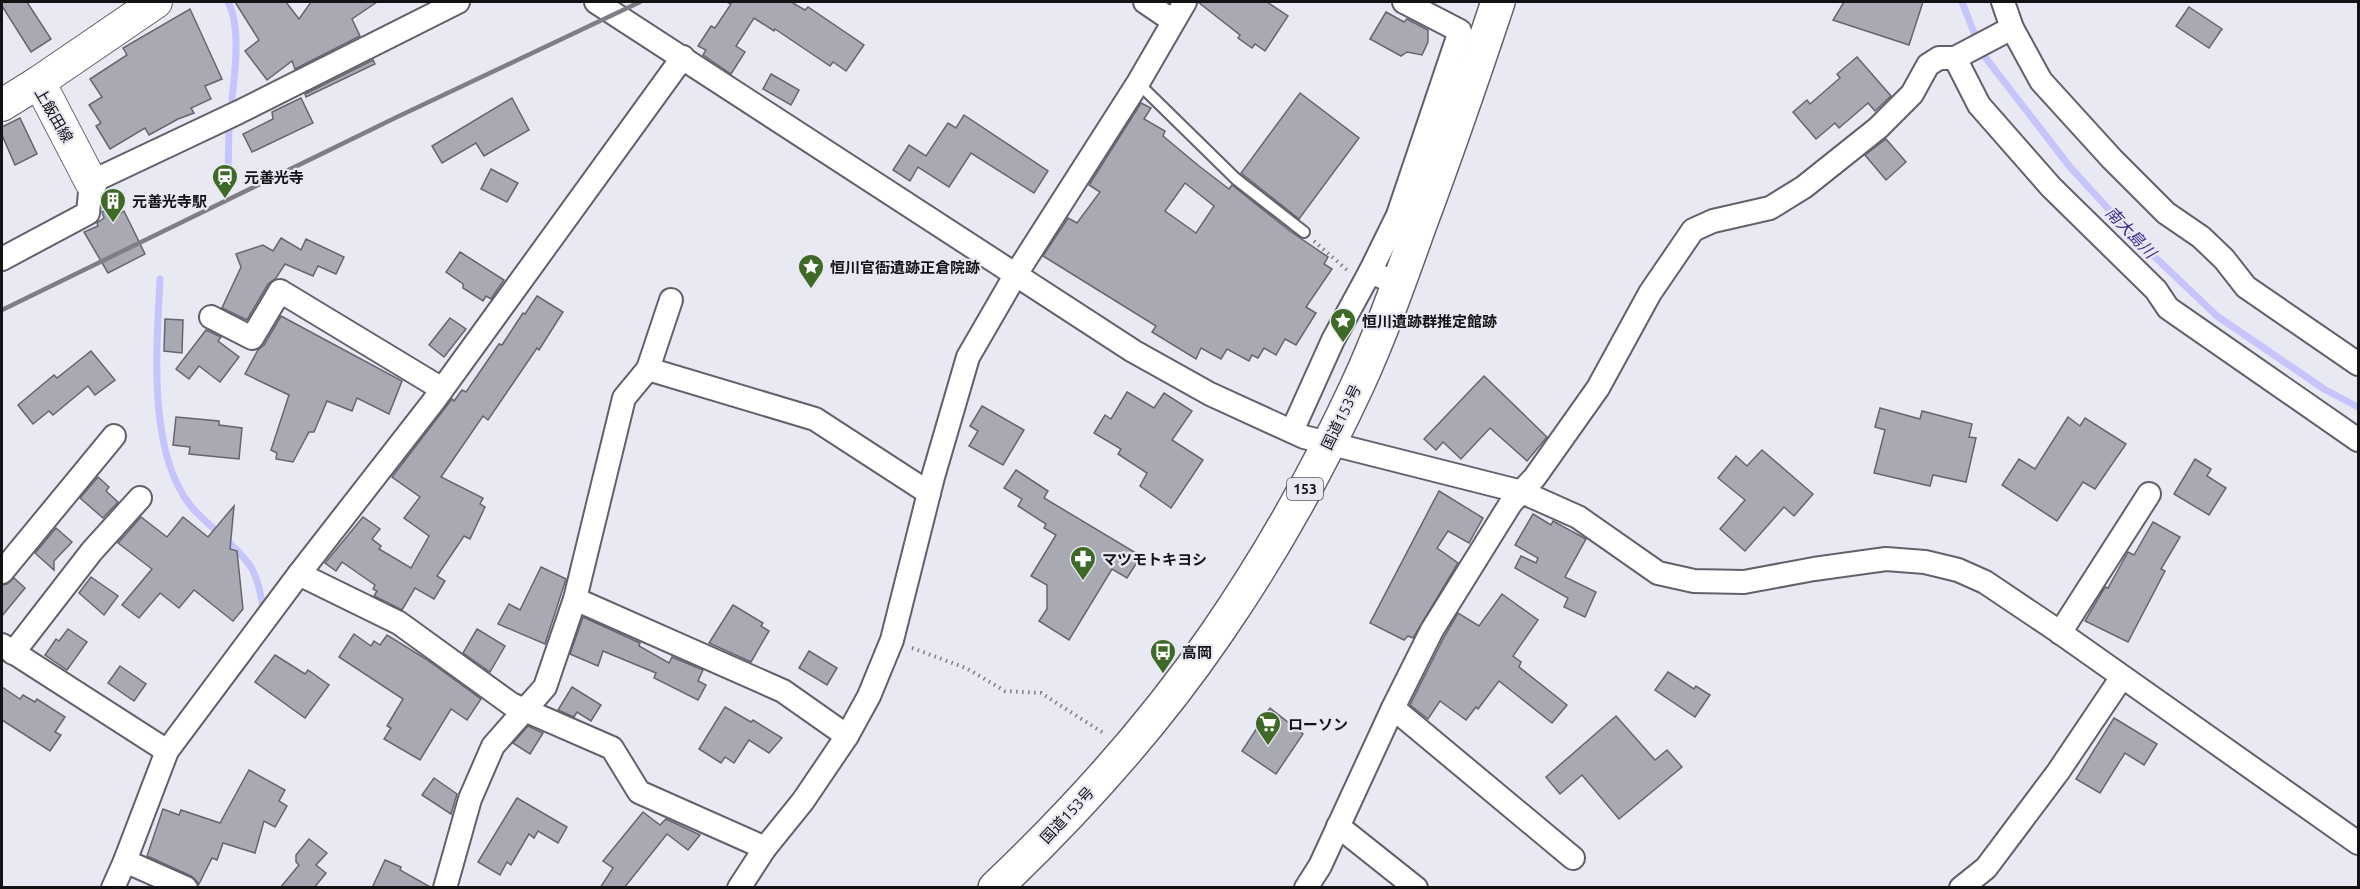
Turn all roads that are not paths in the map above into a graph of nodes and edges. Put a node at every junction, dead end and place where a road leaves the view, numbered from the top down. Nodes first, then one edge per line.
1 (156, 2) edge
2 (458, 2) edge
3 (598, 2) edge
4 (1145, 2) edge
5 (1185, 2) edge
6 (1404, 2) edge
7 (2002, 2) edge
8 (1495, 10) edge
9 (1173, 21) junction
10 (2007, 31) junction
11 (1963, 54) junction
12 (683, 57) junction
13 (39, 82) junction
14 (1138, 83) junction
15 (2, 105) edge
16 (91, 182) junction
17 (1304, 232) road end
18 (2, 260) edge
19 (1016, 274) junction
20 (1377, 280) junction
21 (671, 300) dead end
22 (211, 317) dead end
23 (2358, 364) edge
24 (648, 369) junction
25 (442, 389) junction
26 (1292, 431) junction
27 (114, 436) dead end
28 (2358, 440) edge
29 (1328, 444) junction
30 (1522, 492) junction
31 (929, 493) junction
32 (2150, 494) dead end
33 (140, 498) dead end
34 (2, 572) edge
35 (299, 574) junction
36 (575, 599) junction
37 (2060, 633) junction
38 (7, 649) edge
39 (2122, 676) junction
40 (1393, 708) junction
41 (525, 710) junction
42 (847, 736) junction
43 (167, 751) junction
44 (1338, 826) junction
45 (2358, 843) edge
46 (765, 848) junction
47 (1574, 858) dead end
48 (125, 861) junction
49 (113, 888) edge
50 (186, 888) edge
51 (445, 888) edge
52 (739, 888) edge
53 (995, 888) edge
54 (1306, 888) edge
55 (1416, 888) edge
56 (1961, 888) edge

1 - 13 main road
2 - 16 street
3 - 12 street
4 - 9 street
5 - 9 street
6 - 20 street
7 - 10 street
8 - 20 highway, 国道153号 / 153
9 - 14 street
10 - 11 street
10 - 23 street
11 - 28 street
11 - 30 street
12 - 19 street
12 - 25 street
13 - 15 main road, 上飯田線
13 - 16 main road, 上飯田線
14 - 17 lane
14 - 19 street
16 - 18 street
19 - 26 street
19 - 31 street
20 - 26 street
20 - 29 highway, 国道153号 / 153
21 - 24 street
22 - 25 street
24 - 31 street
24 - 36 street
25 - 35 street
26 - 29 street
27 - 34 street
29 - 30 street
29 - 53 highway, 国道153号 / 153
30 - 37 street
30 - 40 street
31 - 42 street
32 - 37 street
33 - 38 street
35 - 41 street
35 - 43 street
36 - 41 street
36 - 42 street
37 - 39 street
38 - 43 street
39 - 45 street
39 - 56 street
40 - 44 street
40 - 47 street
41 - 46 street
41 - 51 street
42 - 46 street
43 - 48 street
44 - 54 street
44 - 55 street
46 - 52 street
48 - 49 street
48 - 50 street

